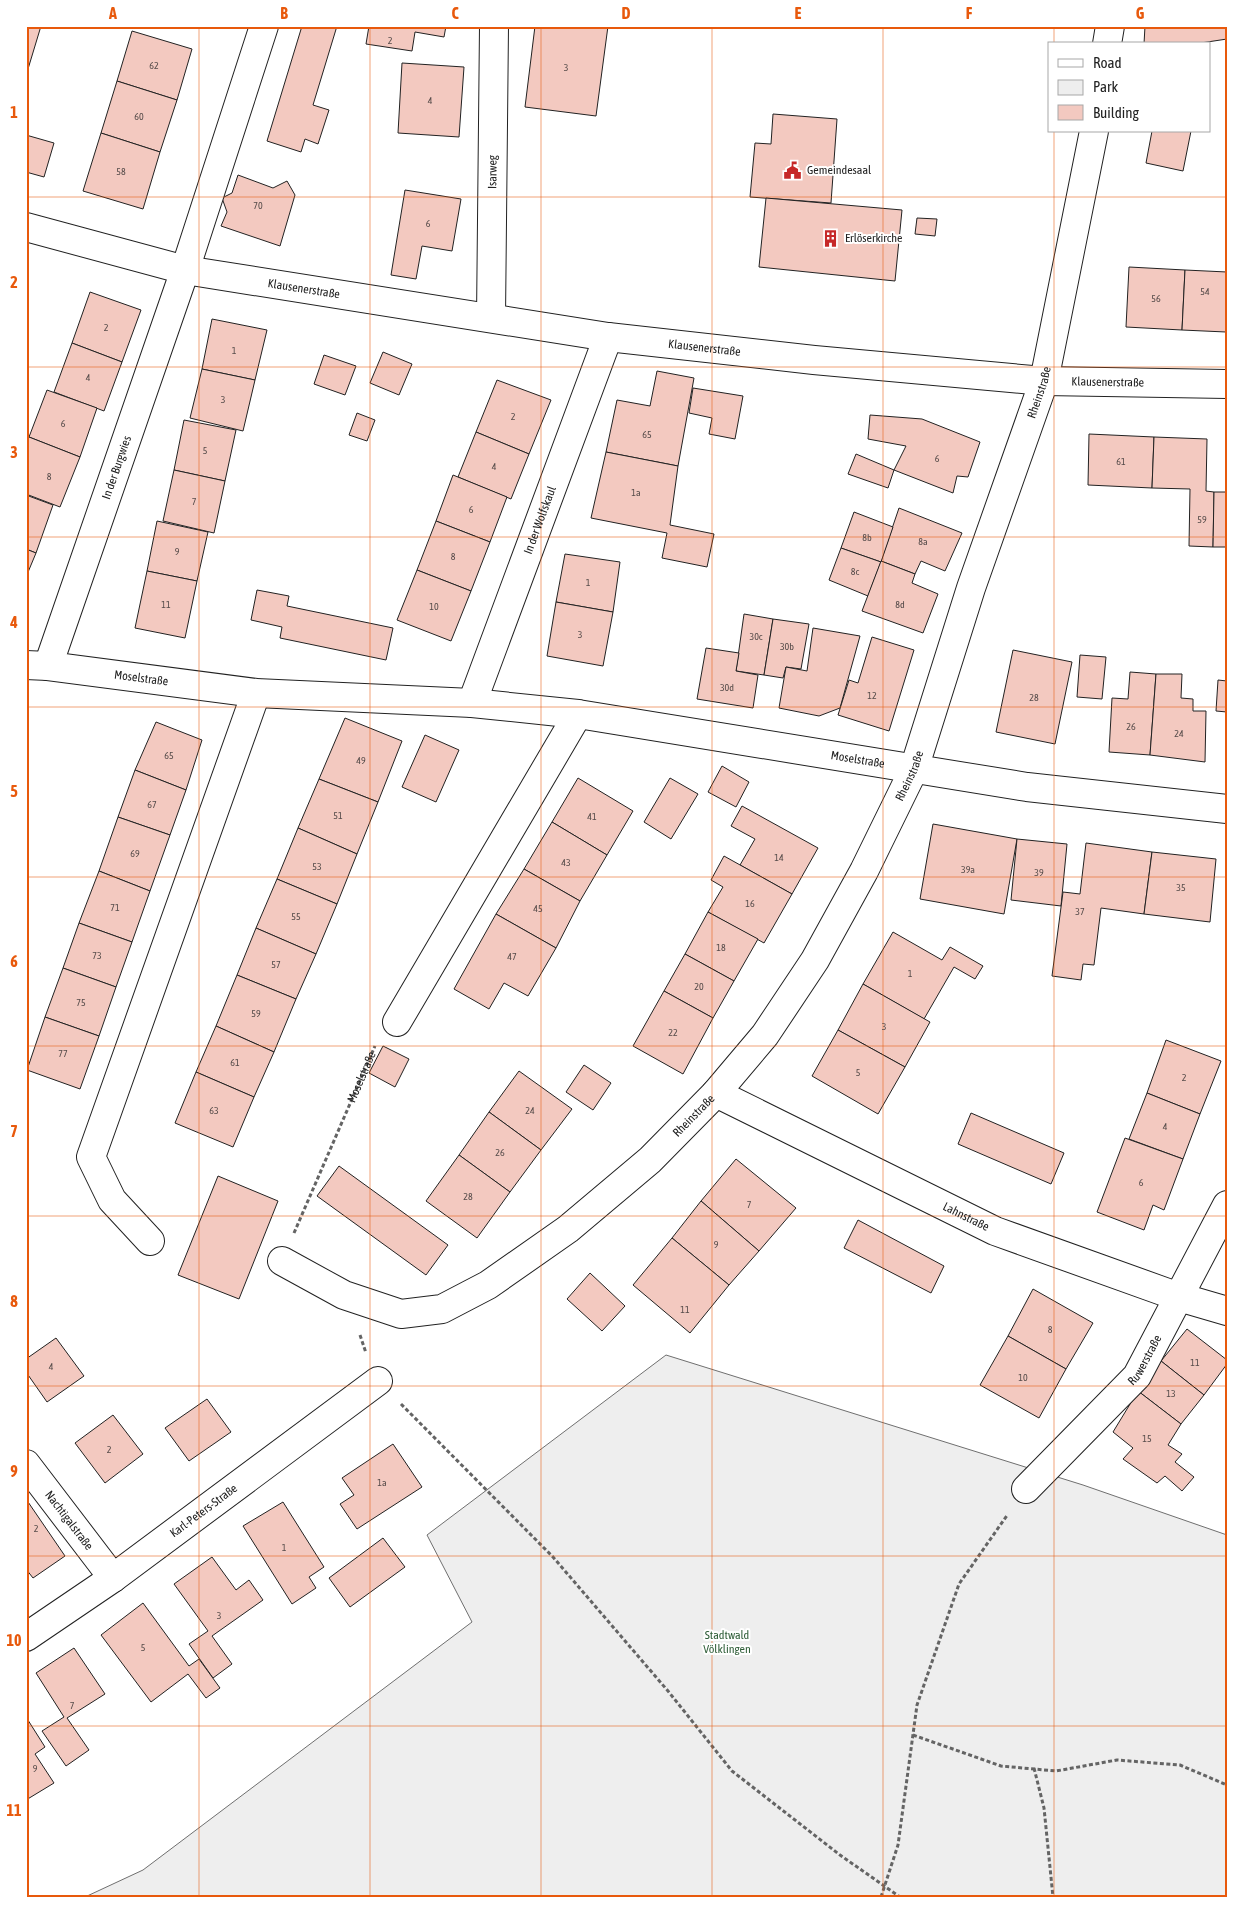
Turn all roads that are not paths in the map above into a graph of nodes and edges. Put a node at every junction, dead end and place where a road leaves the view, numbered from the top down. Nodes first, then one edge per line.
1 (264, 26) edge
2 (494, 26) edge
3 (1110, 26) edge
4 (1107, 42) edge
5 (1094, 132) edge
6 (26, 227) edge
7 (185, 270) junction
8 (490, 318) junction
9 (608, 337) junction
10 (1044, 381) junction
11 (1227, 384) edge
12 (37, 665) edge
13 (256, 694) junction
14 (472, 703) junction
15 (578, 714) junction
16 (914, 769) junction
17 (1227, 810) edge
18 (397, 1022) road end
19 (716, 1093) junction
20 (1227, 1205) edge
21 (150, 1241) dead end
22 (282, 1261) road end
23 (1179, 1297) junction
24 (1227, 1311) edge
25 (378, 1381) road end
26 (26, 1464) edge
27 (1026, 1489) road end
28 (113, 1578) junction
29 (26, 1637) edge

1 - 7 street
2 - 8 street, Isarweg
3 - 4 street
5 - 10 street, Rheinstraße
6 - 7 street, Klausenerstraße
7 - 8 street, Klausenerstraße
7 - 12 street, In der Burgwies
8 - 9 street, Klausenerstraße
9 - 10 street, Klausenerstraße
9 - 14 street, In der Wolfskaul
10 - 11 street, Klausenerstraße
10 - 16 street, Rheinstraße
12 - 13 street, Moselstraße
13 - 14 street, Moselstraße
13 - 21 street
14 - 15 street, Moselstraße
15 - 16 street, Moselstraße
15 - 18 street
16 - 17 street, Moselstraße
16 - 19 street, Rheinstraße
19 - 22 street, Rheinstraße
19 - 23 street, Lahnstraße
20 - 23 street, Ruwerstraße
23 - 24 street, Lahnstraße
23 - 27 street, Ruwerstraße
25 - 28 street, Karl-Peters-Straße
26 - 28 street, Nachtigalstraße
28 - 29 street, Karl-Peters-Straße

